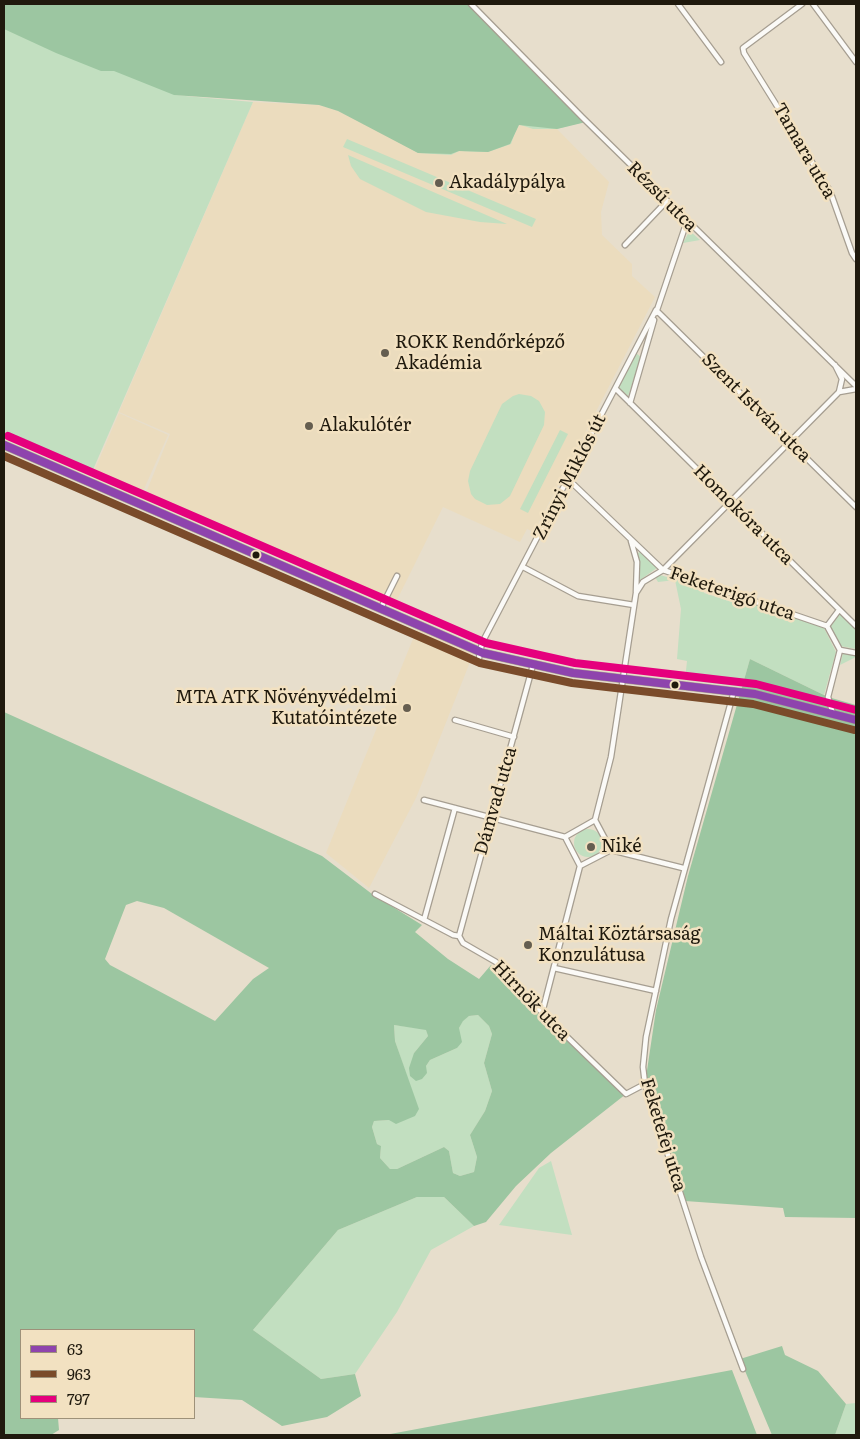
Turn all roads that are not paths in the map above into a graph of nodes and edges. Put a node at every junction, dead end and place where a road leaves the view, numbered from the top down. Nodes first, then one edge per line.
1 (471, 4) edge
2 (678, 4) edge
3 (802, 4) edge
4 (813, 4) edge
5 (721, 62) dead end
6 (856, 62) edge
7 (666, 202) junction
8 (686, 221) junction
9 (625, 245) dead end
10 (856, 259) edge
11 (656, 310) junction
12 (834, 365) junction
13 (856, 388) edge
14 (616, 389) junction
15 (839, 392) junction
16 (630, 403) junction
17 (790, 441) junction
18 (4, 445) edge
19 (569, 480) junction
20 (729, 502) junction
21 (856, 507) edge
22 (630, 538) junction
23 (523, 567) junction
24 (663, 570) junction
25 (396, 576) dead end
26 (636, 593) junction
27 (634, 605) junction
28 (381, 608) junction
29 (839, 610) junction
30 (826, 626) junction
31 (856, 626) edge
32 (840, 650) junction
33 (856, 653) edge
34 (480, 655) junction
35 (533, 665) junction
36 (624, 676) junction
37 (734, 690) junction
38 (833, 714) junction
39 (455, 720) dead end
40 (856, 720) edge
41 (514, 737) junction
42 (424, 800) dead end
43 (455, 808) junction
44 (491, 817) junction
45 (595, 820) junction
46 (565, 837) junction
47 (611, 850) junction
48 (580, 866) junction
49 (684, 868) junction
50 (375, 894) dead end
51 (424, 920) junction
52 (459, 936) junction
53 (554, 968) junction
54 (656, 991) junction
55 (542, 1013) junction
56 (645, 1084) junction
57 (743, 1369) dead end

1 - 7 street, Rézsű utca
2 - 5 street
3 - 10 street, Tamara utca
4 - 6 street
7 - 8 street, Rézsű utca
7 - 9 street
8 - 11 street, Zrínyi Miklós út
8 - 12 street, Rézsű utca
11 - 14 street, Zrínyi Miklós út
11 - 16 street, Zrínyi Miklós út
11 - 17 street, Szent István utca
12 - 13 street, Rézsű utca
12 - 15 street
13 - 15 street
14 - 16 street, Homokóra utca
14 - 19 street, Zrínyi Miklós út
15 - 17 street
16 - 20 street, Homokóra utca
17 - 20 street
17 - 21 street, Szent István utca
18 - 28 street
19 - 22 street, Feketerigó utca
19 - 23 street, Zrínyi Miklós út
20 - 24 street
20 - 29 street, Homokóra utca
22 - 24 street, Feketerigó utca
22 - 26 street
23 - 27 street
23 - 34 street, Zrínyi Miklós út
24 - 26 street
24 - 30 street, Feketerigó utca
25 - 28 street
26 - 27 street
27 - 36 street
28 - 34 street
29 - 30 street
29 - 31 street, Homokóra utca
30 - 32 street
32 - 33 street
32 - 38 street
34 - 35 street
35 - 36 street
35 - 41 street, Dámvad utca
36 - 37 street
36 - 45 street
37 - 38 street
37 - 49 street, Feketefej utca
38 - 40 street
39 - 41 street
41 - 44 street, Dámvad utca
42 - 43 street
43 - 44 street
43 - 51 street
44 - 46 street
44 - 52 street, Dámvad utca
45 - 46 street
45 - 47 street
46 - 48 street
47 - 48 street
47 - 49 street
48 - 53 street
49 - 54 street, Feketefej utca
50 - 51 street, Hírnök utca
51 - 52 street, Hírnök utca
52 - 55 street, Hírnök utca
53 - 54 street
53 - 55 street
54 - 56 street, Feketefej utca
55 - 56 street, Hírnök utca
56 - 57 street, Feketefej utca

